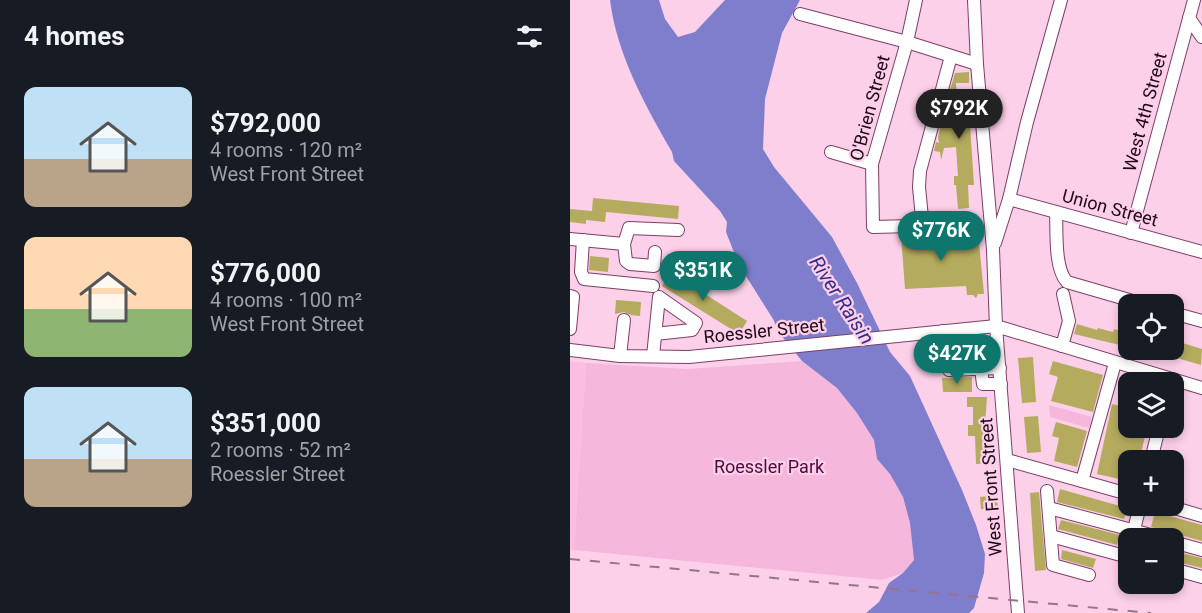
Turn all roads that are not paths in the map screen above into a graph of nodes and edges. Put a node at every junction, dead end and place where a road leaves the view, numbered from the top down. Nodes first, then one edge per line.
1 (916, 0) edge
2 (974, 0) edge
3 (1061, 0) edge
4 (1194, 0) edge
5 (800, 14) dead end
6 (1189, 18) junction
7 (1202, 37) edge
8 (907, 42) junction
9 (951, 56) junction
10 (977, 64) junction
11 (831, 152) dead end
12 (872, 164) junction
13 (1012, 182) junction
14 (987, 185) junction
15 (1009, 199) junction
16 (1056, 212) junction
17 (678, 230) dead end
18 (1131, 233) junction
19 (576, 240) edge
20 (624, 244) junction
21 (993, 250) junction
22 (655, 252) dead end
23 (1202, 252) edge
24 (654, 266) junction
25 (656, 291) junction
26 (1062, 294) dead end
27 (570, 296) edge
28 (1118, 297) edge
29 (1184, 316) edge
30 (624, 320) dead end
31 (1202, 321) edge
32 (996, 326) junction
33 (570, 328) edge
34 (944, 331) junction
35 (655, 334) junction
36 (1062, 346) junction
37 (570, 350) edge
38 (620, 356) junction
39 (653, 356) junction
40 (1115, 363) junction
41 (1000, 368) junction
42 (981, 369) junction
43 (1142, 372) edge
44 (1001, 384) junction
45 (1184, 384) edge
46 (1202, 388) edge
47 (1007, 460) junction
48 (1082, 481) junction
49 (1047, 491) dead end
50 (1118, 491) edge
51 (1048, 508) junction
52 (1184, 511) edge
53 (1202, 516) edge
54 (1118, 529) edge
55 (1051, 536) junction
56 (1184, 545) edge
57 (1202, 550) edge
58 (1118, 553) edge
59 (1184, 572) edge
60 (1089, 575) dead end
61 (1202, 577) edge
62 (1018, 613) edge

1 - 8 street, O'Brien Street
2 - 10 street, West Front Street
3 - 13 street
4 - 6 street, West 4th Street
5 - 8 street
6 - 7 street
6 - 18 street, West 4th Street
8 - 9 street
8 - 12 street, O'Brien Street
9 - 10 street
9 - 12 street, O'Brien Street
10 - 14 street, West Front Street
11 - 12 street
13 - 14 street
13 - 15 street
14 - 21 street, West Front Street
15 - 16 street, Union Street
15 - 21 street
16 - 18 street, Union Street
16 - 28 street
17 - 20 street
18 - 23 street, Union Street
19 - 20 street
19 - 25 street
20 - 24 street
21 - 32 street, West Front Street
22 - 24 street
24 - 25 street
25 - 35 street
25 - 35 street
26 - 36 street
27 - 33 street
29 - 31 street
30 - 38 street
32 - 34 street, Roessler Street
32 - 36 street
32 - 41 street, West Front Street
34 - 39 street, Roessler Street
34 - 42 street
35 - 39 street
36 - 40 street
37 - 38 street, Roessler Street
38 - 39 street, Roessler Street
40 - 43 street
40 - 48 street
41 - 42 street
41 - 44 street, West Front Street
42 - 44 street
44 - 47 street, West Front Street
45 - 46 street
47 - 48 street
47 - 62 street, West Front Street
48 - 50 street
49 - 51 street
51 - 54 street
51 - 55 street
52 - 53 street
55 - 58 street
55 - 60 street
56 - 57 street
59 - 61 street

